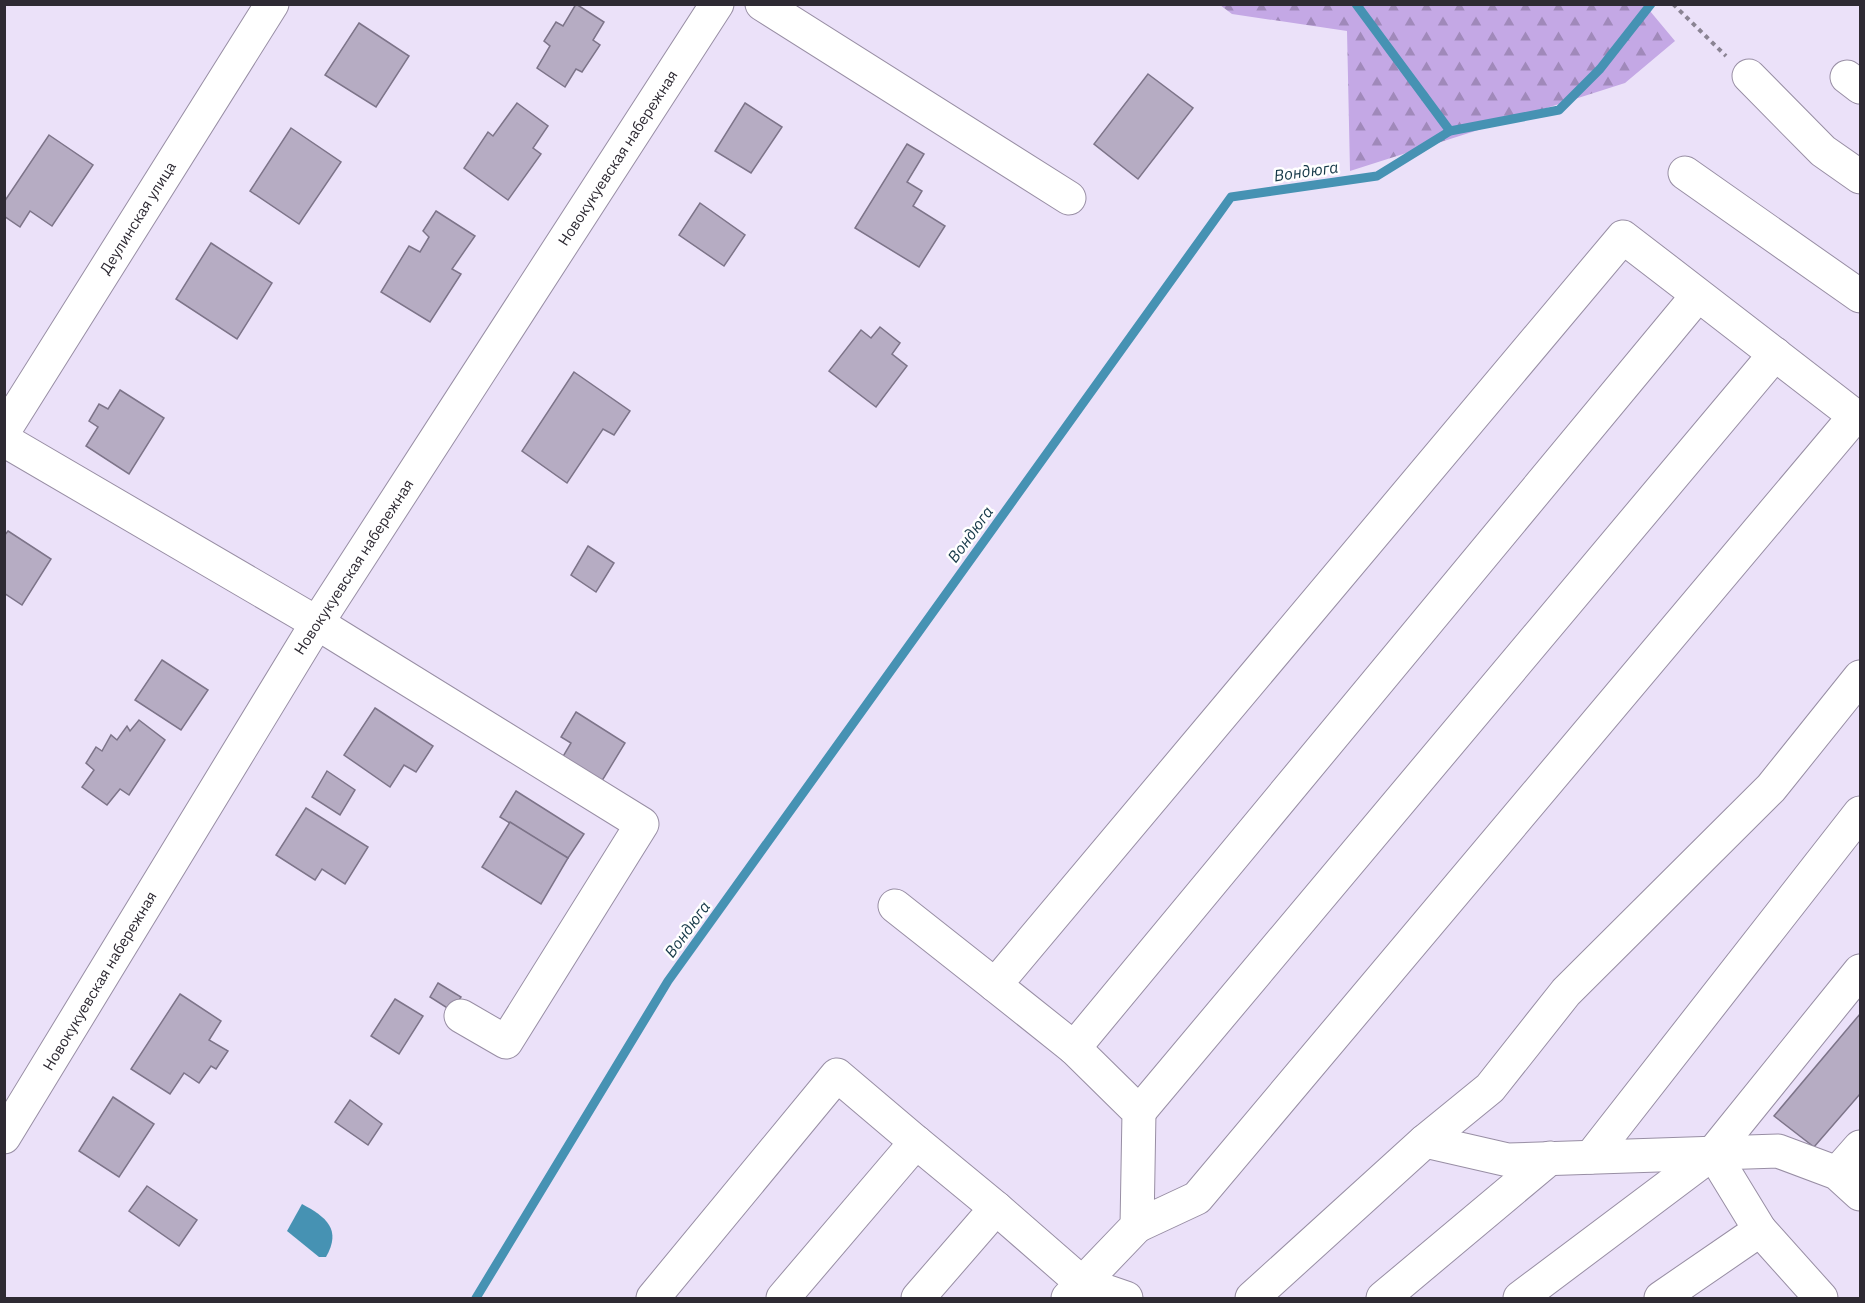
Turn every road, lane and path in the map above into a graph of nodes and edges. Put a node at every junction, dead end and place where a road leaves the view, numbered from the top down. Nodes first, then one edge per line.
1 (272, 4) edge
2 (717, 4) edge
3 (762, 4) edge
4 (1673, 4) edge
5 (1749, 76) joint
6 (1685, 173) dead end
7 (1860, 177) edge
8 (1069, 198) dead end
9 (1698, 295) junction
10 (1860, 296) edge
11 (1775, 354) junction
12 (1858, 418) edge
13 (4, 431) edge
14 (4, 440) edge
15 (317, 623) junction
16 (1860, 678) edge
17 (1860, 813) edge
18 (895, 906) dead end
19 (1860, 971) edge
20 (995, 985) junction
21 (461, 1016) dead end
22 (1074, 1048) junction
23 (1139, 1112) junction
24 (4, 1137) edge
25 (1425, 1141) junction
26 (916, 1142) junction
27 (1860, 1147) edge
28 (1713, 1153) junction
29 (1591, 1157) junction
30 (1550, 1158) junction
31 (1849, 1183) edge
32 (996, 1208) junction
33 (1137, 1226) junction
34 (1760, 1230) junction
35 (1075, 1291) edge
36 (653, 1299) edge
37 (783, 1299) edge
38 (918, 1299) edge
39 (1126, 1299) edge
40 (1252, 1299) edge
41 (1383, 1299) edge
42 (1520, 1299) edge
43 (1661, 1299) edge
44 (1821, 1299) edge

1 - 13 street, Деулинская улица
2 - 15 street, Новокукуевская набережная
3 - 8 street
4 - 5 path
5 - 7 street
6 - 10 street
9 - 11 street
9 - 20 street
9 - 22 street
11 - 12 street
11 - 23 street
12 - 33 street
14 - 15 street
15 - 21 street
15 - 24 street, Новокукуевская набережная
16 - 25 street
17 - 29 street
18 - 20 street
19 - 28 street
20 - 22 street
22 - 23 street
23 - 33 street
25 - 30 street
25 - 40 street
26 - 32 street
26 - 36 street
26 - 37 street
27 - 31 street
28 - 29 street
28 - 31 street
28 - 34 street
28 - 42 street
29 - 30 street
30 - 41 street
32 - 35 street
32 - 38 street
33 - 35 street
34 - 43 street
34 - 44 street
35 - 39 street

